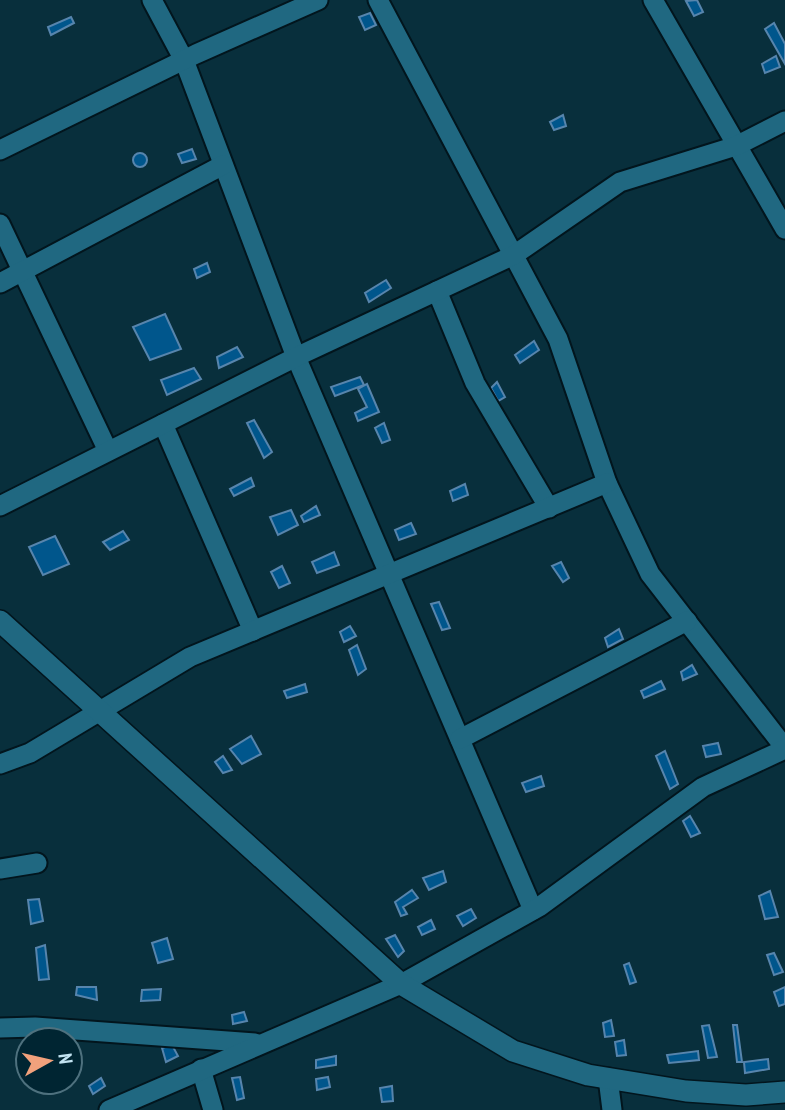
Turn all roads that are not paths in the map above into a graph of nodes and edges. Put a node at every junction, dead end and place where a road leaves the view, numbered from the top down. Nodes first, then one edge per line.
1 (152, 0) edge
2 (318, 0) edge
3 (378, 0) edge
4 (653, 0) edge
5 (184, 60) junction
6 (785, 121) edge
7 (736, 146) junction
8 (0, 150) edge
9 (223, 165) junction
10 (0, 225) edge
11 (785, 229) edge
12 (514, 255) junction
13 (22, 271) junction
14 (0, 283) edge
15 (437, 291) junction
16 (296, 357) junction
17 (163, 424) junction
18 (108, 451) junction
19 (607, 483) junction
20 (0, 506) edge
21 (549, 508) junction
22 (389, 574) junction
23 (0, 621) edge
24 (687, 621) junction
25 (253, 631) junction
26 (99, 710) junction
27 (460, 739) junction
28 (785, 748) edge
29 (0, 764) edge
30 (37, 863) dead end
31 (0, 869) edge
32 (533, 910) junction
33 (401, 984) junction
34 (0, 1028) edge
35 (260, 1044) junction
36 (201, 1069) junction
37 (608, 1079) junction
38 (785, 1091) edge
39 (109, 1110) edge
40 (213, 1110) edge
41 (612, 1110) edge

1 - 5 street
2 - 5 street
3 - 12 street
4 - 7 street
5 - 8 street
5 - 9 street
6 - 7 street
7 - 11 street
7 - 12 street
9 - 13 street
9 - 16 street
10 - 13 street
12 - 15 street
12 - 19 street
13 - 14 street
13 - 18 street
15 - 16 street
15 - 21 street
16 - 17 street
16 - 22 street
17 - 18 street
17 - 25 street
18 - 20 street
19 - 21 street
19 - 24 street
21 - 22 street
22 - 25 street
22 - 27 street
23 - 26 main road
24 - 27 street
24 - 28 street
25 - 26 street
26 - 29 street
26 - 33 main road
27 - 32 street
28 - 32 street
30 - 31 street
32 - 33 street
33 - 35 street
33 - 37 main road
34 - 35 street
35 - 36 street
36 - 39 street
36 - 40 street
37 - 38 main road
37 - 41 street

